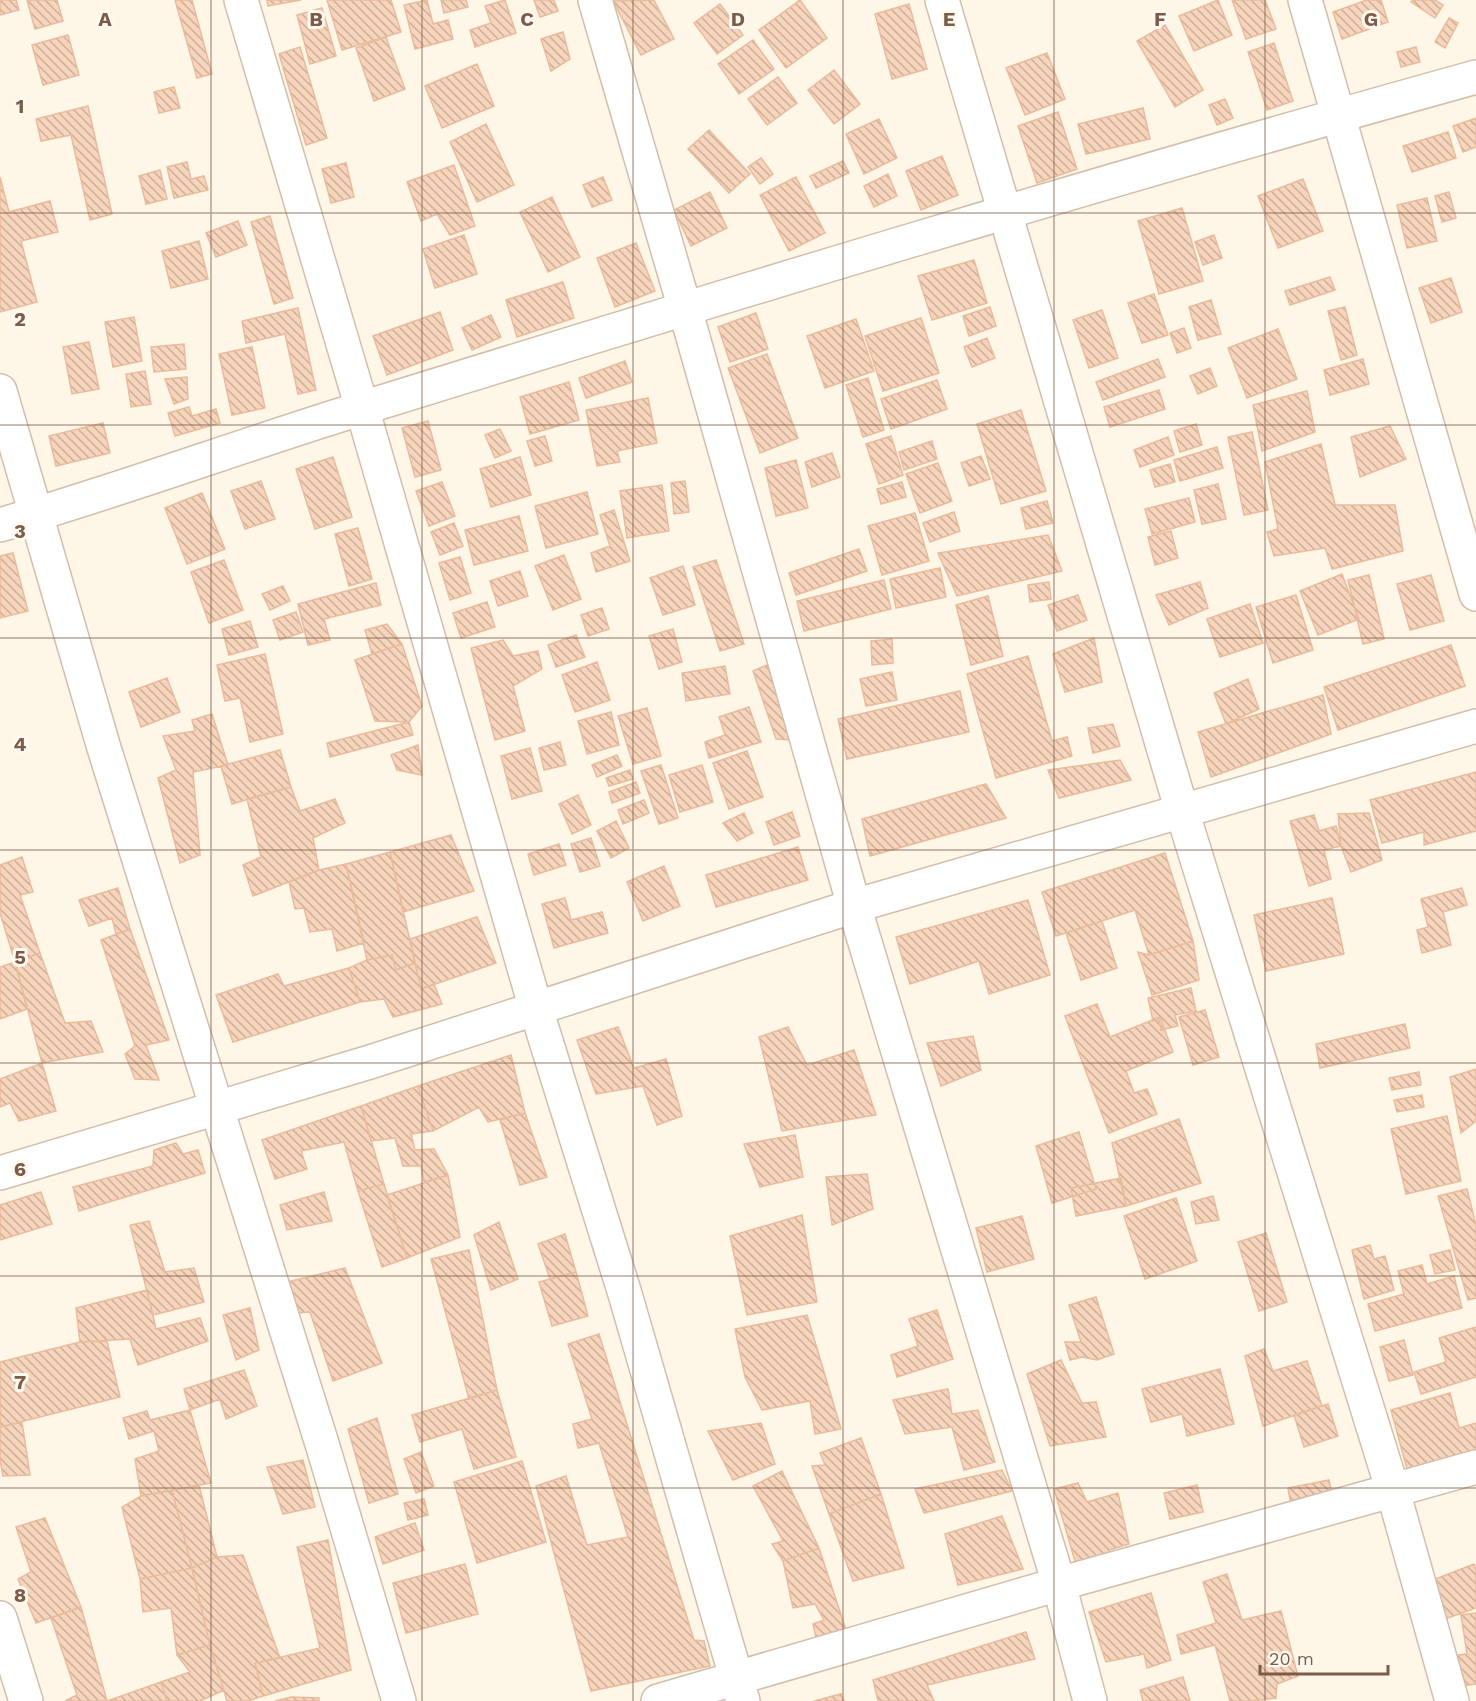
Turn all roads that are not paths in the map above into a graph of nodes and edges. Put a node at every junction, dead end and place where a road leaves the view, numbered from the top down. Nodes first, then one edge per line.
1 (241, 0) edge
2 (595, 0) edge
3 (942, 0) edge
4 (1305, 0) edge
5 (1476, 77) edge
6 (1338, 115) junction
7 (1007, 214) junction
8 (685, 309) junction
9 (0, 391) edge
10 (362, 408) junction
11 (36, 514) junction
12 (0, 525) edge
13 (1476, 594) edge
14 (1476, 726) edge
15 (1182, 812) junction
16 (854, 906) junction
17 (536, 1009) junction
18 (217, 1108) junction
19 (0, 1173) edge
20 (1476, 1467) edge
21 (1393, 1491) junction
22 (1059, 1584) junction
23 (0, 1618) edge
24 (740, 1689) edge
25 (26, 1701) edge
26 (399, 1701) edge
27 (658, 1701) edge
28 (1090, 1701) edge
29 (1452, 1701) edge

1 - 10 street
2 - 8 street
3 - 7 street
4 - 6 street
5 - 6 street
6 - 7 street
6 - 13 street
7 - 8 street
7 - 15 street
8 - 10 street
8 - 16 street
9 - 11 street
10 - 11 street
10 - 17 street
11 - 12 street
11 - 18 street
14 - 15 street
15 - 16 street
15 - 21 street
16 - 17 street
16 - 22 street
17 - 18 street
17 - 24 street
18 - 19 street
18 - 26 street
20 - 21 street
21 - 22 street
21 - 29 street
22 - 24 street
22 - 28 street
23 - 25 street
24 - 27 street

